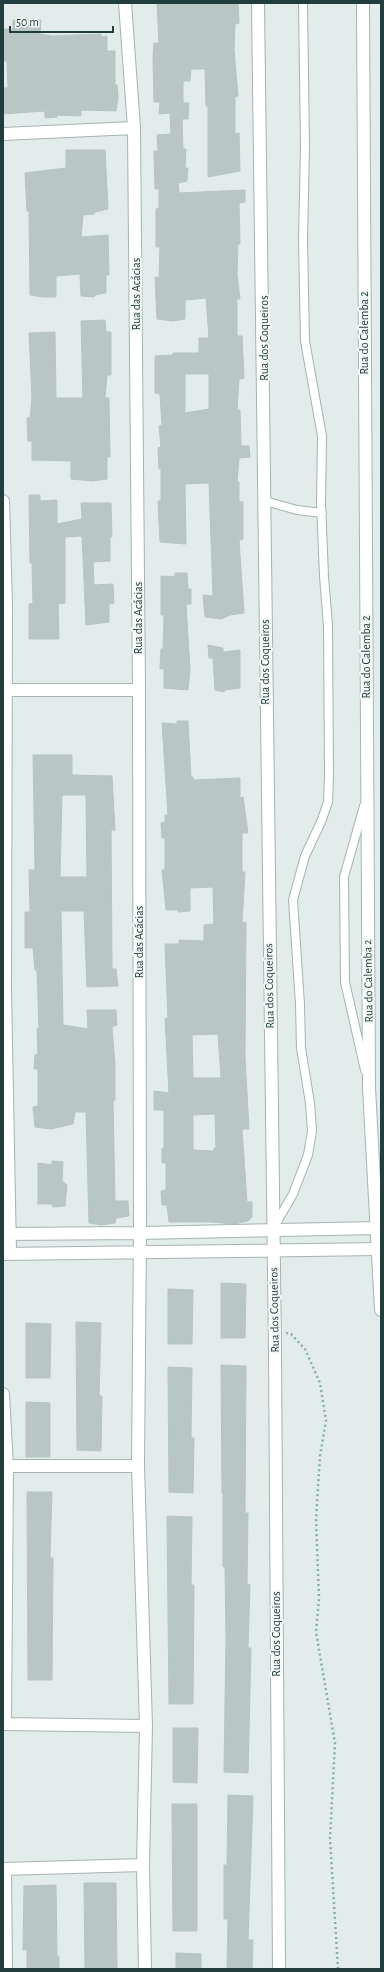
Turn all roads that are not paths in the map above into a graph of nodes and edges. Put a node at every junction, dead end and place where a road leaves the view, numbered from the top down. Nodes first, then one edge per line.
1 (125, 3) edge
2 (258, 3) edge
3 (303, 3) edge
4 (363, 3) edge
5 (134, 128) junction
6 (3, 134) edge
7 (3, 501) edge
8 (265, 501) junction
9 (322, 513) junction
10 (4, 535) edge
11 (6, 690) junction
12 (139, 690) junction
13 (367, 798) junction
14 (369, 1088) junction
15 (378, 1228) junction
16 (273, 1230) junction
17 (140, 1233) junction
18 (6, 1234) edge
19 (379, 1249) junction
20 (273, 1251) junction
21 (6, 1254) edge
22 (140, 1254) junction
23 (381, 1310) edge
24 (3, 1394) edge
25 (7, 1466) junction
26 (138, 1466) junction
27 (4, 1724) edge
28 (146, 1726) junction
29 (143, 1865) junction
30 (4, 1869) edge
31 (6, 1969) edge
32 (145, 1969) edge
33 (280, 1969) edge

1 - 5 street, Rua das Acácias
2 - 8 street, Rua dos Coqueiros
3 - 9 lane
4 - 13 street, Rua do Calemba 2
5 - 6 street
5 - 12 street, Rua das Acácias
7 - 10 street
8 - 9 lane
8 - 16 street, Rua dos Coqueiros
9 - 16 lane
10 - 11 street
11 - 12 street
11 - 18 street
12 - 17 street, Rua das Acácias
13 - 14 street, Rua do Calemba 2
13 - 14 lane
14 - 15 street, Rua do Calemba 2
15 - 16 street
15 - 19 street, Rua do Calemba 2
16 - 17 street
16 - 20 street, Rua dos Coqueiros
17 - 18 street
17 - 22 street, Rua das Acácias
18 - 21 street
19 - 20 street
19 - 23 street, Rua do Calemba 2
20 - 22 street
20 - 33 street, Rua dos Coqueiros
21 - 22 street
22 - 26 street, Rua das Acácias
24 - 25 street
25 - 26 street
25 - 27 street
26 - 28 street, Rua das Acácias
27 - 28 street
28 - 29 street, Rua das Acácias
29 - 30 street
29 - 32 street, Rua das Acácias
30 - 31 street

